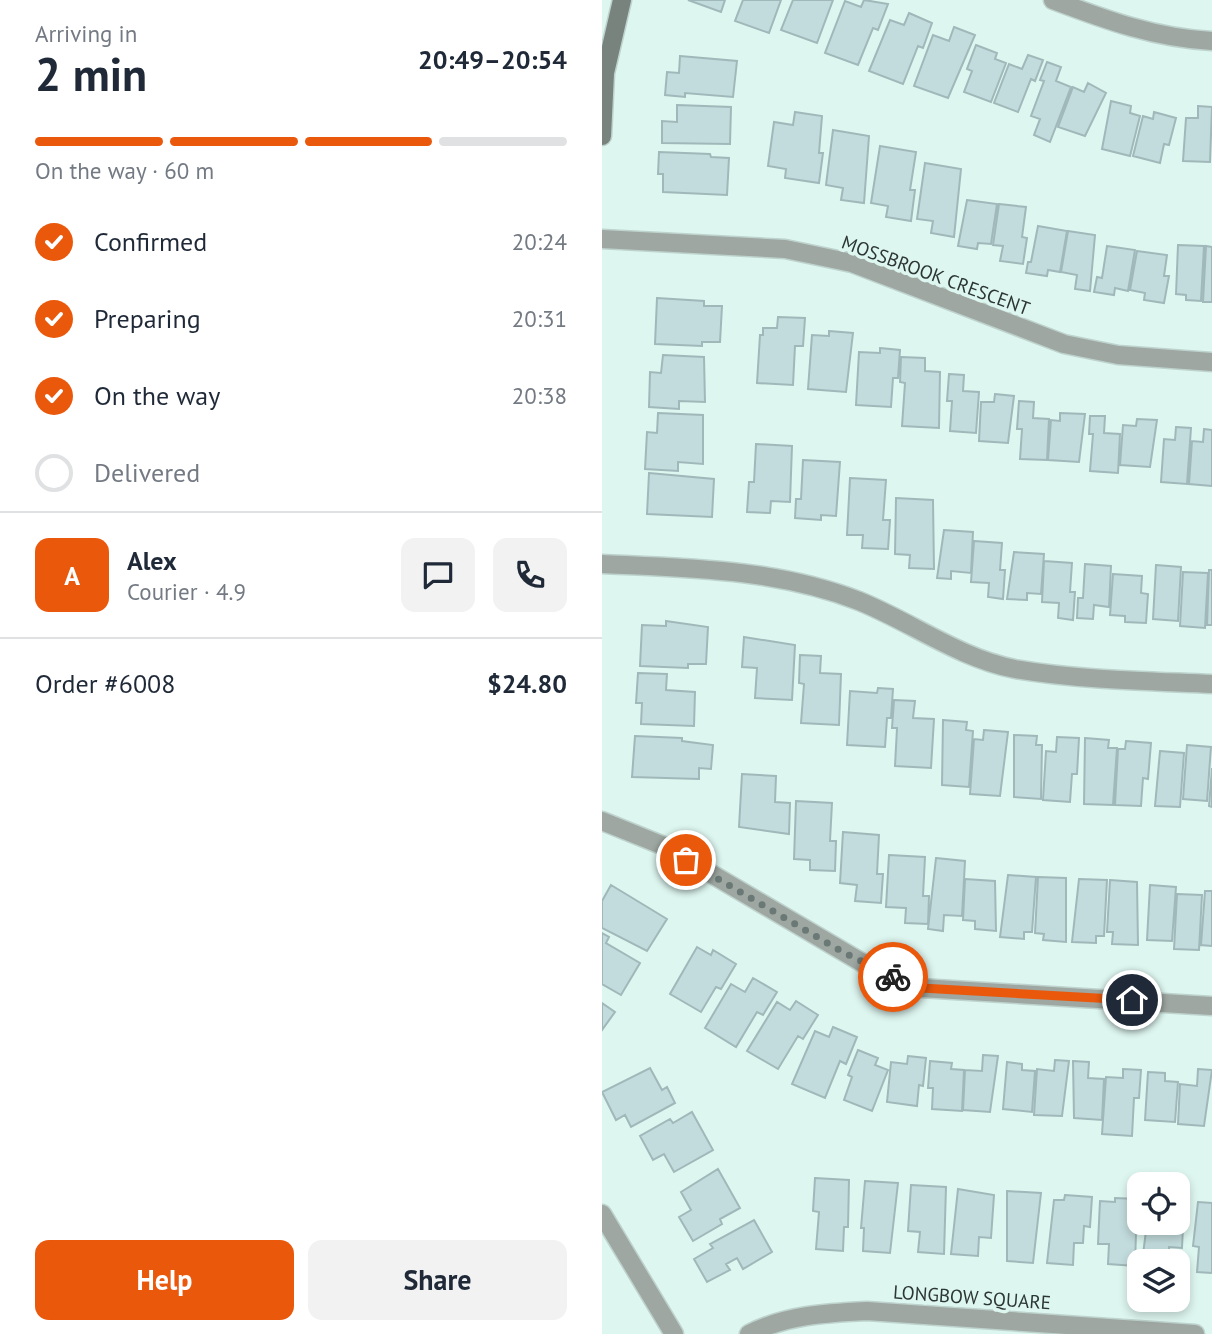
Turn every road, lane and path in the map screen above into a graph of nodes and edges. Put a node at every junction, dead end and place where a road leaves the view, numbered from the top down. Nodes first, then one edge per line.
1 (622, 0) edge
2 (1053, 0) edge
3 (1212, 41) edge
4 (602, 136) edge
5 (602, 239) edge
6 (1212, 362) edge
7 (602, 564) edge
8 (1212, 684) edge
9 (602, 821) edge
10 (1212, 1006) edge
11 (602, 1213) edge
12 (674, 1334) edge
13 (749, 1334) edge
14 (1195, 1334) edge

1 - 4 street
2 - 3 street
5 - 6 street, MOSSBROOK CRESCENT
7 - 8 street
9 - 10 street
11 - 12 street
13 - 14 street, LONGBOW SQUARE

